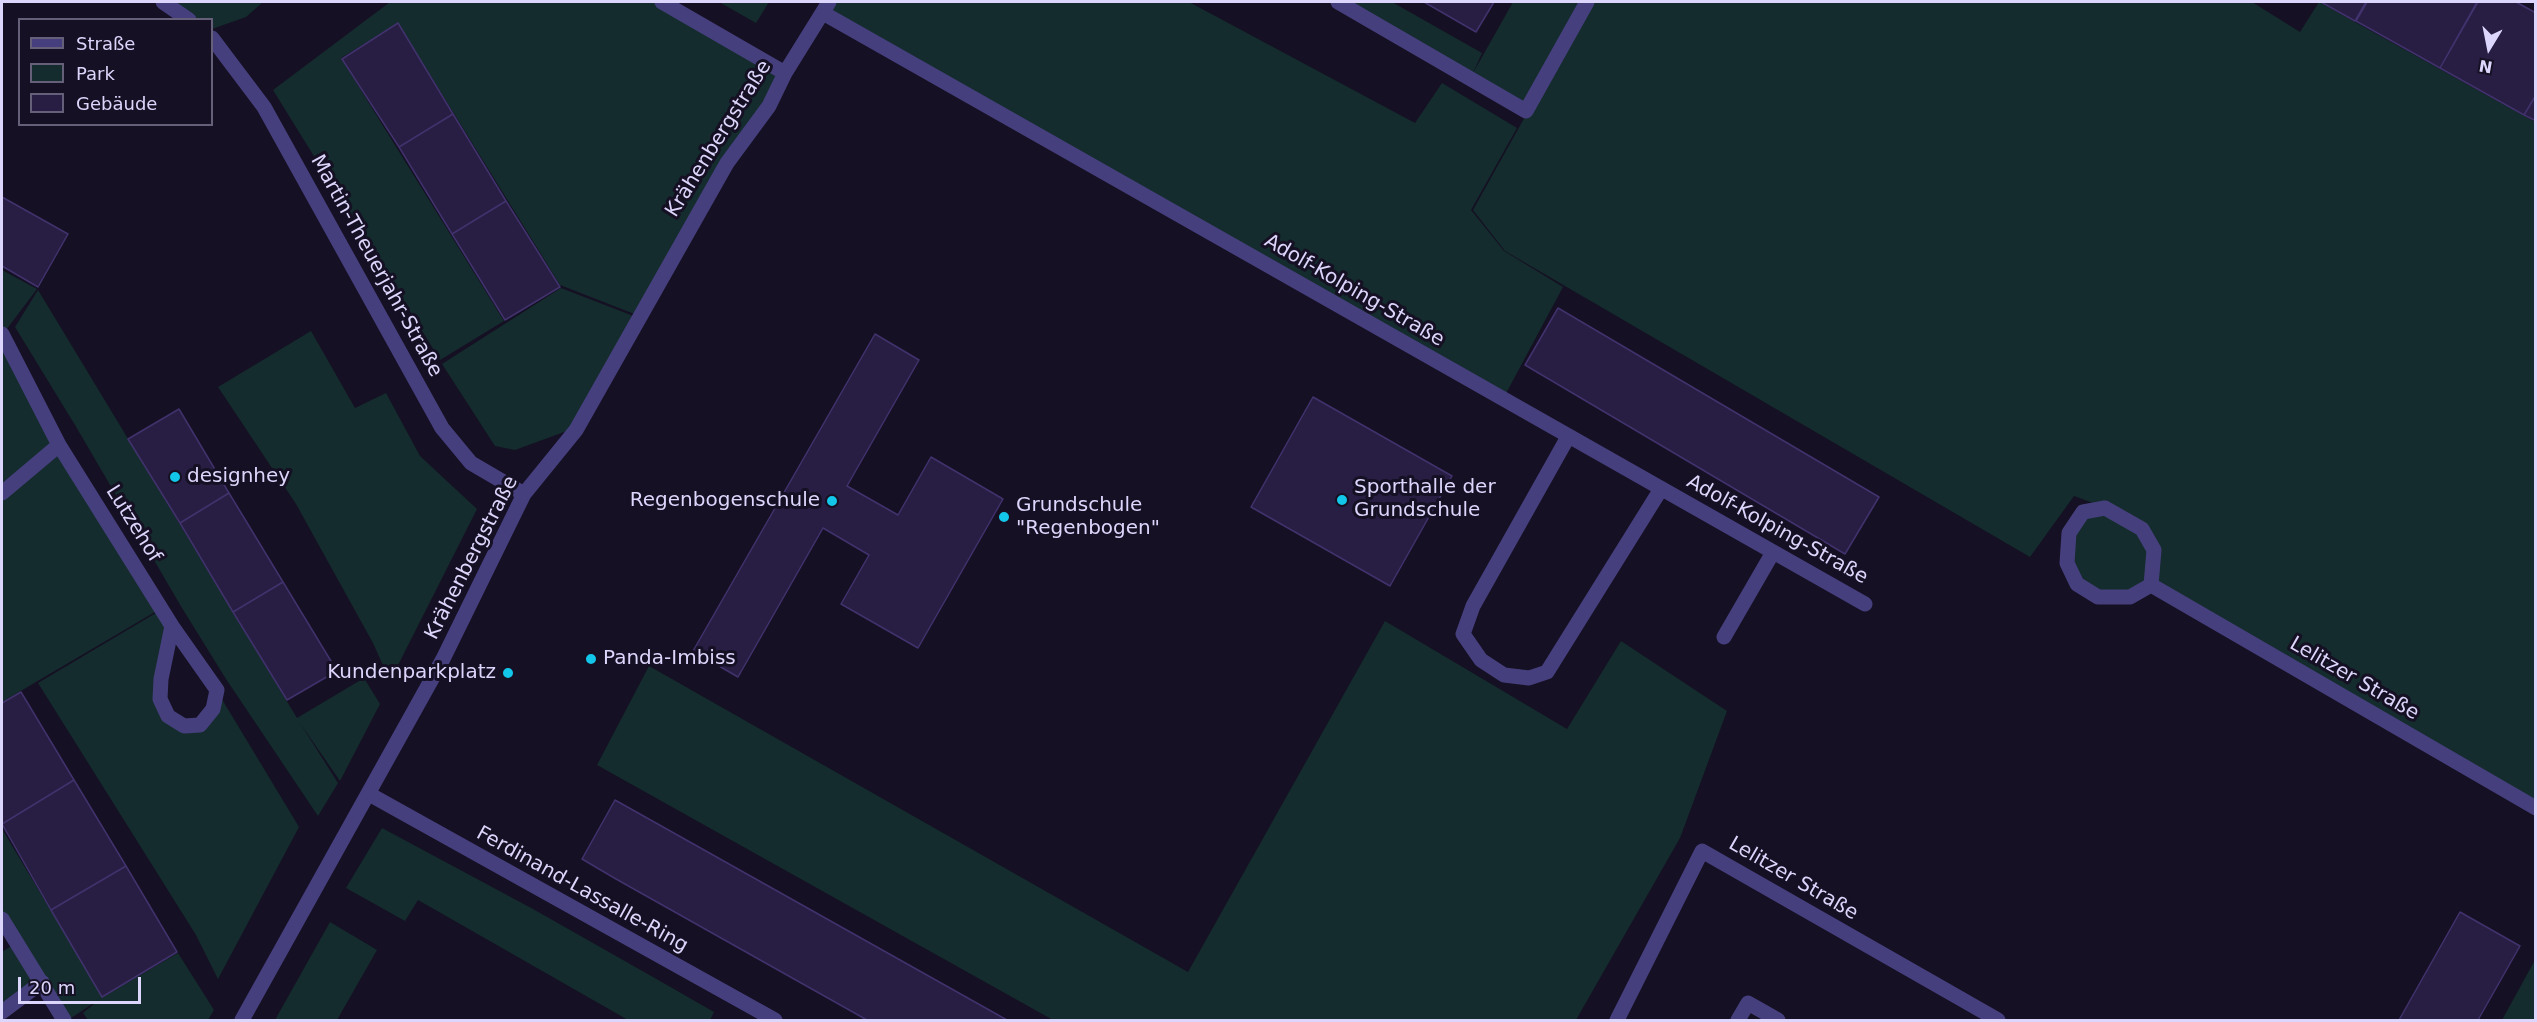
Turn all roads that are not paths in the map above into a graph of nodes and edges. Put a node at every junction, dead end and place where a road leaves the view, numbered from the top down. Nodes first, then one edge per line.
1 (163, 2) edge
2 (662, 2) edge
3 (1338, 2) edge
4 (1587, 2) edge
5 (826, 7) edge
6 (186, 18) edge
7 (213, 39) edge
8 (785, 73) junction
9 (2, 334) edge
10 (1568, 437) junction
11 (59, 445) junction
12 (1661, 489) junction
13 (2, 493) edge
14 (524, 494) junction
15 (1773, 554) junction
16 (2151, 585) junction
17 (1865, 604) dead end
18 (172, 626) junction
19 (1724, 637) dead end
20 (369, 794) junction
21 (2535, 808) edge
22 (2, 919) edge
23 (42, 982) junction
24 (2, 1012) edge
25 (64, 1020) edge
26 (242, 1020) edge
27 (775, 1020) edge
28 (1617, 1020) edge
29 (1738, 1020) edge
30 (1778, 1020) edge
31 (1998, 1020) edge

1 - 6 street
2 - 8 street
3 - 4 street
5 - 8 street, Krähenbergstraße
5 - 10 street, Adolf-Kolping-Straße
7 - 14 street, Martin-Theuerjahr-Straße
8 - 14 street, Krähenbergstraße
9 - 11 street, Lutzehof
10 - 12 street, Adolf-Kolping-Straße
10 - 12 street
11 - 13 street
11 - 18 street, Lutzehof
12 - 15 street, Adolf-Kolping-Straße
14 - 20 street, Krähenbergstraße
15 - 17 street, Adolf-Kolping-Straße
15 - 19 street
16 - 16 street
16 - 21 street, Lelitzer Straße
18 - 18 street, Lutzehof
20 - 26 street, Krähenbergstraße
20 - 27 street, Ferdinand-Lassalle-Ring
22 - 23 street
23 - 24 street
23 - 25 street
28 - 31 street, Lelitzer Straße
29 - 30 street

